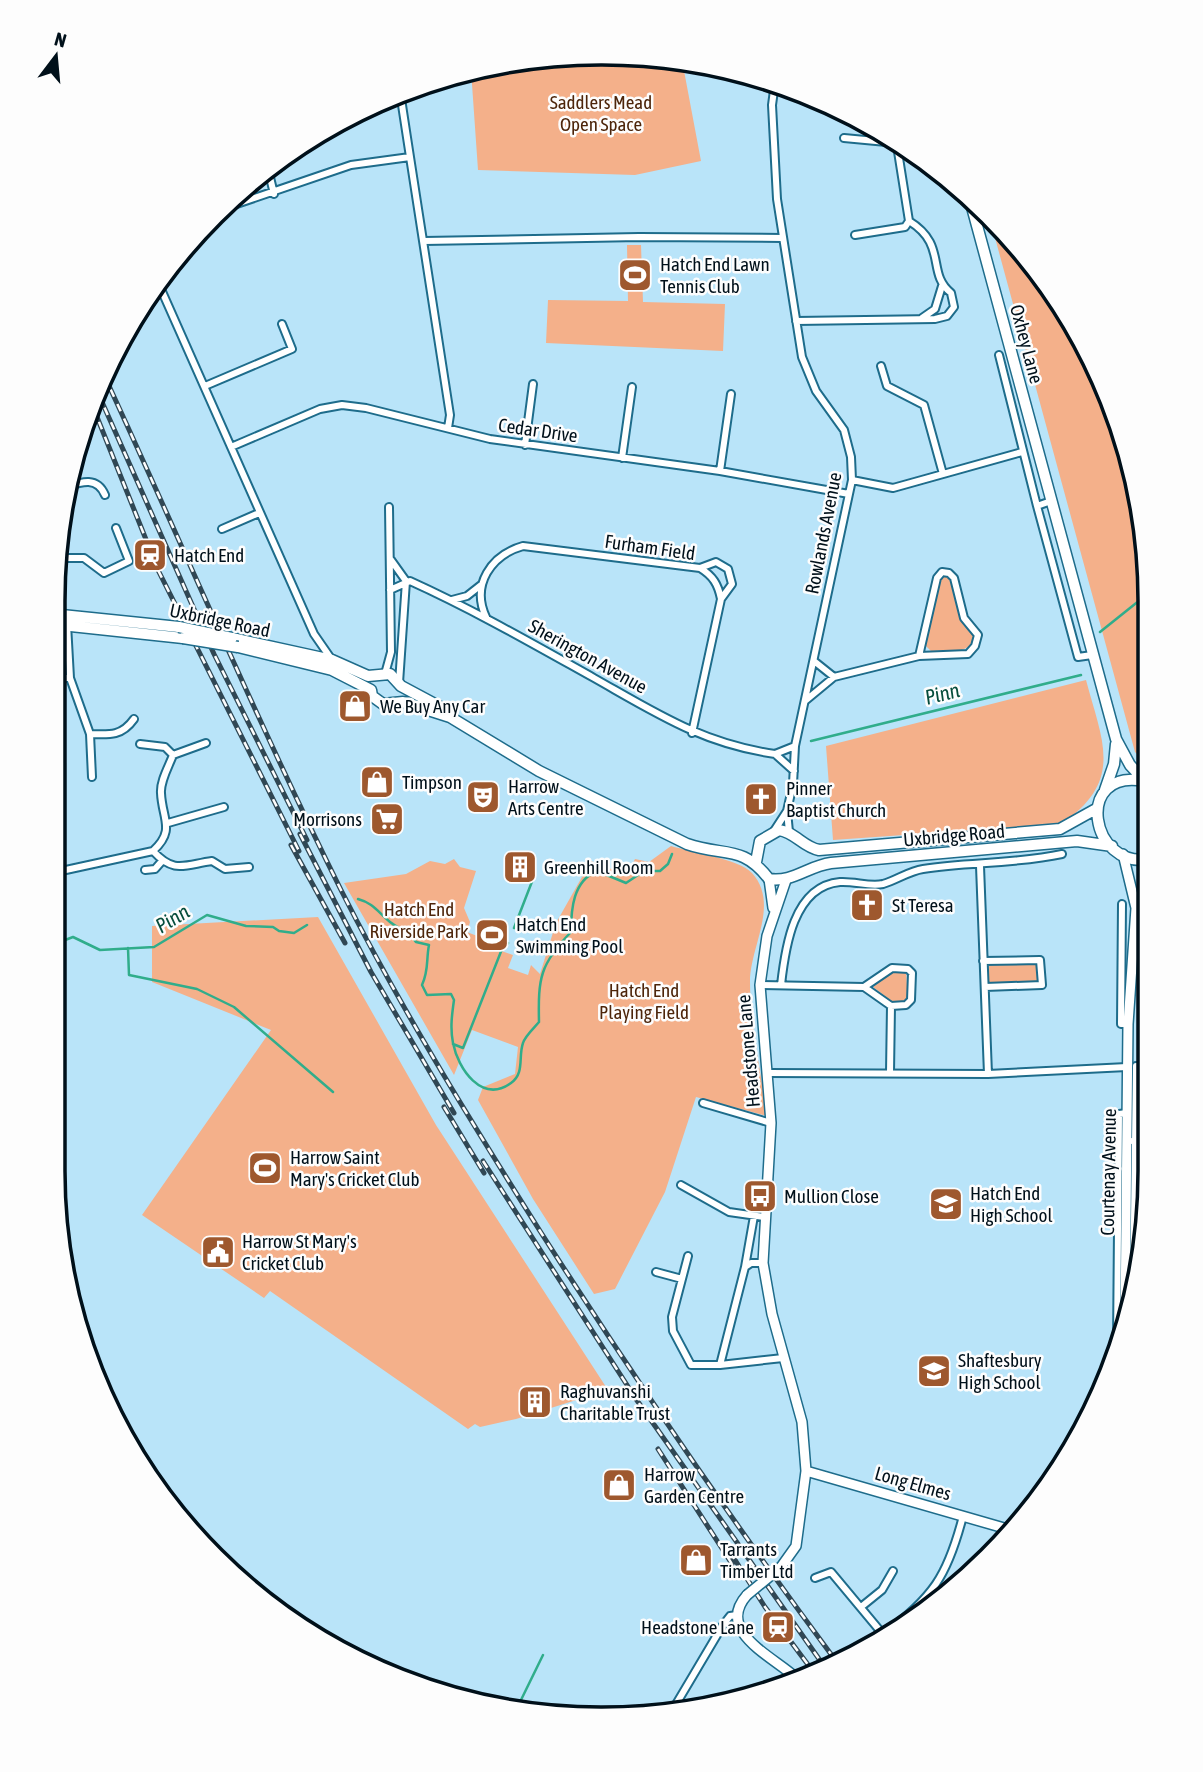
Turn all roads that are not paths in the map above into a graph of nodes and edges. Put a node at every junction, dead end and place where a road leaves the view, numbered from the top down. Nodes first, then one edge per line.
1 (774, 93) edge
2 (402, 104) edge
3 (844, 138) dead end
4 (875, 140) edge
5 (899, 154) edge
6 (410, 157) junction
7 (271, 180) edge
8 (274, 194) junction
9 (242, 203) edge
10 (974, 216) edge
11 (909, 221) junction
12 (855, 235) dead end
13 (783, 238) junction
14 (424, 242) junction
15 (942, 286) junction
16 (163, 293) edge
17 (921, 319) junction
18 (796, 321) junction
19 (282, 324) dead end
20 (999, 355) dead end
21 (881, 366) dead end
22 (533, 384) dead end
23 (205, 386) junction
24 (632, 387) dead end
25 (731, 394) dead end
26 (447, 428) junction
27 (525, 445) junction
28 (231, 447) junction
29 (1022, 452) junction
30 (622, 458) junction
31 (720, 471) junction
32 (943, 474) junction
33 (852, 480) junction
34 (78, 484) edge
35 (849, 494) junction
36 (105, 495) dead end
37 (1051, 501) junction
38 (1037, 506) junction
39 (390, 508) dead end
40 (259, 513) junction
41 (116, 528) dead end
42 (222, 529) dead end
43 (67, 558) edge
44 (391, 560) junction
45 (700, 568) junction
46 (406, 581) junction
47 (482, 584) junction
48 (390, 590) junction
49 (721, 599) junction
50 (452, 600) junction
51 (486, 617) junction
52 (66, 620) joint
53 (314, 634) junction
54 (1092, 655) junction
55 (919, 656) junction
56 (332, 660) junction
57 (314, 661) junction
58 (814, 661) junction
59 (381, 675) junction
60 (834, 677) junction
61 (65, 678) edge
62 (70, 678) junction
63 (400, 684) junction
64 (370, 690) junction
65 (393, 702) junction
66 (804, 702) junction
67 (450, 717) junction
68 (134, 719) dead end
69 (692, 733) junction
70 (90, 734) junction
71 (1116, 740) junction
72 (206, 743) dead end
73 (140, 744) dead end
74 (795, 746) junction
75 (775, 754) junction
76 (173, 755) junction
77 (794, 771) junction
78 (1138, 773) edge
79 (92, 777) dead end
80 (1138, 782) edge
81 (1105, 792) junction
82 (224, 807) dead end
83 (1096, 809) junction
84 (786, 811) junction
85 (168, 823) junction
86 (774, 831) junction
87 (789, 832) junction
88 (757, 846) junction
89 (805, 846) junction
90 (1112, 846) junction
91 (153, 851) junction
92 (734, 852) junction
93 (1062, 854) dead end
94 (1123, 855) junction
95 (1138, 860) edge
96 (162, 861) junction
97 (756, 862) junction
98 (980, 866) junction
99 (249, 867) dead end
100 (65, 870) edge
101 (145, 870) dead end
102 (800, 873) junction
103 (769, 879) junction
104 (786, 880) junction
105 (1122, 904) dead end
106 (1138, 904) edge
107 (1136, 908) junction
108 (773, 913) junction
109 (1121, 924) junction
110 (1135, 925) junction
111 (983, 961) junction
112 (760, 985) junction
113 (781, 985) junction
114 (864, 986) junction
115 (985, 987) junction
116 (891, 1006) junction
117 (1128, 1024) junction
118 (1131, 1066) junction
119 (1138, 1066) edge
120 (768, 1073) junction
121 (890, 1073) junction
122 (988, 1074) junction
123 (703, 1102) dead end
124 (1123, 1113) junction
125 (771, 1123) junction
126 (1131, 1141) junction
127 (1138, 1141) edge
128 (681, 1185) dead end
129 (759, 1216) junction
130 (1120, 1246) junction
131 (1132, 1250) edge
132 (688, 1256) dead end
133 (764, 1263) junction
134 (745, 1268) junction
135 (656, 1272) dead end
136 (682, 1279) junction
137 (1123, 1295) edge
138 (1118, 1316) edge
139 (783, 1358) junction
140 (720, 1365) junction
141 (806, 1471) junction
142 (963, 1516) junction
143 (1002, 1527) edge
144 (893, 1571) dead end
145 (815, 1578) dead end
146 (927, 1597) edge
147 (861, 1607) junction
148 (737, 1615) junction
149 (879, 1630) edge
150 (790, 1673) edge
151 (677, 1702) edge

1 - 13 street, Rowlands Avenue
2 - 6 street
3 - 4 street
5 - 11 street
6 - 8 street
6 - 14 street
7 - 8 street
8 - 9 street
10 - 37 main road, Oxhey Lane
11 - 12 street
11 - 15 street
13 - 14 street
13 - 18 street, Rowlands Avenue
14 - 26 street
15 - 17 street
15 - 17 street
16 - 23 street
17 - 18 street
18 - 33 street, Rowlands Avenue
19 - 23 street
20 - 29 street, Oxhey Lane
21 - 32 street
22 - 27 street
23 - 28 street
24 - 30 street
25 - 31 street
26 - 27 street, Cedar Drive
26 - 28 street, Cedar Drive
27 - 30 street, Cedar Drive
28 - 40 street
29 - 32 street
29 - 38 street, Oxhey Lane
30 - 31 street, Cedar Drive
31 - 35 street, Cedar Drive
32 - 33 street
33 - 35 street, Rowlands Avenue
34 - 36 street
35 - 58 street, Rowlands Avenue
37 - 38 street
37 - 54 main road, Oxhey Lane
38 - 54 street, Oxhey Lane
39 - 44 street
40 - 42 street
40 - 53 street
41 - 43 street
44 - 46 street
44 - 48 street
45 - 47 street, Furham Field
45 - 49 street, Furham Field
45 - 49 street
46 - 48 street
46 - 50 street, Sherington Avenue
46 - 63 street
47 - 50 street, Furham Field
47 - 51 street
48 - 59 street
49 - 69 street
50 - 51 street, Sherington Avenue
51 - 69 street, Sherington Avenue
52 - 57 main road, Uxbridge Road, bridge
52 - 62 street
53 - 56 street
53 - 57 street
54 - 71 main road, Oxhey Lane
55 - 55 street
55 - 60 street
56 - 57 main road, Uxbridge Road
56 - 59 main road, Uxbridge Road
57 - 64 main road, Uxbridge Road
58 - 60 street
58 - 66 street, Rowlands Avenue
59 - 63 main road, Uxbridge Road
59 - 64 main road
60 - 66 street
61 - 62 street
62 - 70 street
63 - 65 main road
63 - 67 main road, Uxbridge Road
64 - 65 main road, Uxbridge Road
65 - 67 main road, Uxbridge Road
66 - 74 street, Rowlands Avenue
67 - 92 main road, Uxbridge Road
68 - 70 street
69 - 75 street, Sherington Avenue
70 - 79 street
71 - 78 main road, Oxhey Lane
71 - 81 main road, Oxhey Lane
72 - 76 street
73 - 76 street
74 - 75 street, Sherington Avenue
74 - 77 street, Rowlands Avenue
75 - 77 street
76 - 85 street
77 - 84 street, Rowlands Avenue
80 - 81 main road
81 - 83 main road, Oxhey Lane
82 - 85 street
83 - 89 main road, Uxbridge Road
83 - 90 main road
84 - 86 street
84 - 87 street, Rowlands Avenue
85 - 91 street
86 - 87 main road
86 - 88 main road, Uxbridge Road
87 - 89 main road
88 - 92 main road, Uxbridge Road
88 - 97 main road
89 - 102 main road
90 - 94 main road
90 - 102 main road, Uxbridge Road
91 - 96 street
91 - 100 street
92 - 97 main road, Uxbridge Road
93 - 98 street
94 - 95 main road
94 - 107 street, Courtenay Avenue
96 - 99 street
96 - 101 street
97 - 103 main road, Uxbridge Road
98 - 111 street
98 - 113 street, Headstone Lane
102 - 104 main road, Uxbridge Road
103 - 104 main road, Uxbridge Road
103 - 108 street, Headstone Lane
104 - 108 street, Headstone Lane
105 - 109 street, Courtenay Avenue
106 - 107 street, Courtenay Avenue
107 - 110 street, Courtenay Avenue
108 - 112 street, Headstone Lane
109 - 110 street
109 - 117 street, Courtenay Avenue
110 - 117 street, Courtenay Avenue
111 - 115 street
111 - 115 street
112 - 113 street
112 - 120 street, Headstone Lane
113 - 114 street
114 - 116 street
114 - 116 street
115 - 122 street
116 - 121 street
117 - 118 street, Courtenay Avenue
118 - 119 street
118 - 122 street
118 - 124 street, Courtenay Avenue
118 - 126 street, Courtenay Avenue
120 - 121 street
120 - 125 street, Headstone Lane
121 - 122 street
123 - 125 street
124 - 126 street, Courtenay Avenue
124 - 130 street, Courtenay Avenue
125 - 129 street, Headstone Lane
126 - 127 street
126 - 130 street, Courtenay Avenue
126 - 131 street, Courtenay Avenue
128 - 129 street
129 - 133 street, Headstone Lane
129 - 134 street
130 - 137 street, Courtenay Avenue
130 - 138 street, Courtenay Avenue
132 - 136 street
133 - 134 street
133 - 139 street, Headstone Lane
134 - 140 street
135 - 136 street
136 - 140 street
139 - 140 street
139 - 141 street, Headstone Lane
141 - 142 street, Long Elmes
141 - 148 street, Headstone Lane, bridge
142 - 143 street, Long Elmes
142 - 146 street
144 - 147 street
145 - 147 street
147 - 149 street
148 - 150 street
148 - 151 street

